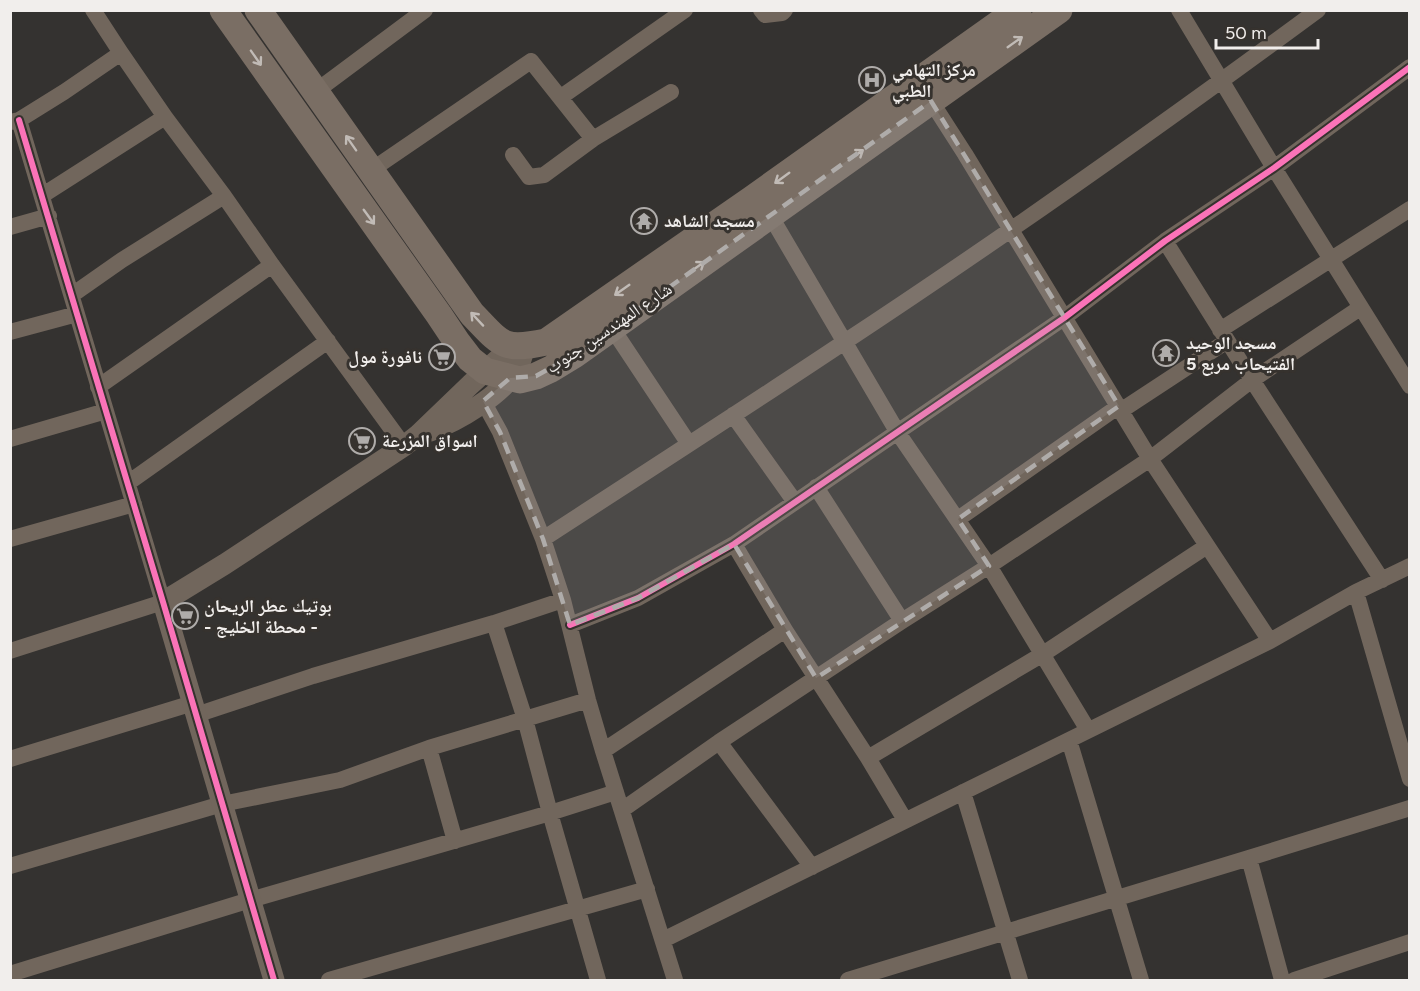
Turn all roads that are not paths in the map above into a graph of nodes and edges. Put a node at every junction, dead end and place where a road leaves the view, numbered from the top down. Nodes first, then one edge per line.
1 (93, 10) edge
2 (223, 10) edge
3 (258, 10) edge
4 (425, 10) edge
5 (686, 10) edge
6 (761, 10) edge
7 (785, 10) edge
8 (1018, 10) edge
9 (1059, 10) edge
10 (1179, 10) edge
11 (1318, 10) edge
12 (668, 16) edge
13 (121, 53) junction
14 (1410, 67) edge
15 (1222, 81) junction
16 (315, 92) junction
17 (671, 92) dead end
18 (561, 97) junction
19 (931, 101) junction
20 (165, 117) junction
21 (15, 121) edge
22 (593, 139) junction
23 (513, 155) dead end
24 (1274, 168) junction
25 (370, 171) junction
26 (43, 195) junction
27 (224, 196) junction
28 (1410, 208) edge
29 (770, 215) junction
30 (49, 216) junction
31 (10, 226) edge
32 (1010, 230) junction
33 (1165, 242) junction
34 (1330, 258) junction
35 (272, 265) junction
36 (72, 295) junction
37 (1360, 308) junction
38 (77, 314) junction
39 (1064, 318) junction
40 (612, 328) junction
41 (10, 332) edge
42 (1224, 335) junction
43 (328, 341) junction
44 (845, 342) junction
45 (516, 346) junction
46 (497, 375) junction
47 (1252, 380) junction
48 (1410, 386) edge
49 (98, 387) junction
50 (483, 401) junction
51 (1120, 408) junction
52 (106, 411) junction
53 (733, 415) junction
54 (898, 433) junction
55 (10, 439) edge
56 (411, 441) junction
57 (689, 444) junction
58 (1150, 459) junction
59 (128, 483) junction
60 (816, 487) junction
61 (795, 502) junction
62 (134, 504) junction
63 (958, 519) junction
64 (10, 539) edge
65 (543, 539) junction
66 (734, 544) junction
67 (1207, 546) junction
68 (989, 566) junction
69 (1410, 566) edge
70 (1382, 580) junction
71 (1356, 592) junction
72 (563, 600) junction
73 (163, 602) junction
74 (902, 621) junction
75 (494, 623) junction
76 (570, 625) junction
77 (785, 630) junction
78 (1270, 641) junction
79 (10, 651) edge
80 (1043, 654) junction
81 (816, 678) junction
82 (588, 700) junction
83 (195, 709) junction
84 (525, 719) junction
85 (1088, 730) junction
86 (1069, 740) junction
87 (719, 742) junction
88 (429, 748) junction
89 (603, 751) junction
90 (868, 758) junction
91 (10, 759) edge
92 (1410, 779) edge
93 (616, 792) junction
94 (963, 792) junction
95 (222, 804) junction
96 (1410, 808) edge
97 (622, 810) junction
98 (550, 813) junction
99 (905, 820) junction
100 (455, 841) junction
101 (1249, 858) junction
102 (10, 866) edge
103 (812, 867) junction
104 (647, 889) junction
105 (1116, 898) junction
106 (250, 900) junction
107 (577, 910) junction
108 (1005, 932) junction
109 (663, 940) junction
110 (1410, 942) edge
111 (10, 974) edge
112 (274, 981) edge
113 (329, 981) edge
114 (598, 981) edge
115 (675, 981) edge
116 (848, 981) edge
117 (1020, 981) edge
118 (1141, 981) edge
119 (1282, 981) edge
120 (1294, 981) edge

1 - 13 street
2 -> 46 highway
3 - 16 highway
4 - 16 street
5 - 12 street
6 - 7 street
8 -> 45 highway, شارع المهندسين جنوب
19 -> 9 highway, شارع المهندسين جنوب
10 - 15 street
11 - 15 street
12 - 18 street
13 - 20 street
13 - 21 street
14 - 24 street
15 - 24 street
15 - 32 street
25 -> 16 highway
17 - 22 street
18 - 22 street
18 - 25 street
29 -> 19 highway, شارع المهندسين جنوب
19 - 32 street
20 - 26 street
20 - 27 street
21 - 26 street
22 - 23 street
24 - 33 street
24 - 34 street
45 -> 25 highway
26 - 30 street
27 - 35 street
27 - 36 street
28 - 34 street
40 -> 29 highway, شارع المهندسين جنوب
29 - 44 street
30 - 31 street
30 - 36 street
32 - 39 street
32 - 44 street
33 - 39 street
33 - 42 street
34 - 37 street
34 - 42 street
35 - 43 street
35 - 49 street
36 - 38 street
37 - 47 street
37 - 48 street
38 - 41 street
38 - 49 street
39 - 51 street
39 - 54 street
40 - 46 highway, شارع المهندسين جنوب
40 - 57 street
42 - 47 street
42 - 51 street
43 - 56 street
43 - 59 street
44 - 53 street
44 - 54 street
45 - 46 street
46 - 50 street
46 - 56 street
47 - 58 street
47 - 70 street
49 - 52 street
50 - 56 street
50 - 65 street
51 - 58 street
51 - 63 street
52 - 55 street
52 - 59 street
53 - 57 street
53 - 61 street
54 - 60 street
54 - 63 street
56 - 73 street
57 - 65 street
58 - 67 street
58 - 68 street
59 - 62 street
60 - 61 street
60 - 74 street
61 - 66 street
62 - 64 street
62 - 73 street
63 - 68 street
65 - 72 street
66 - 76 street
66 - 77 street
67 - 78 street
67 - 80 street
68 - 74 street
68 - 80 street
69 - 70 street
70 - 71 street
71 - 78 street
71 - 92 street
72 - 75 street
72 - 76 street
73 - 79 street
73 - 83 street
74 - 81 street
75 - 83 street
75 - 84 street
76 - 82 street
77 - 81 street
77 - 89 street
78 - 85 street
80 - 85 street
80 - 90 street
81 - 87 street
81 - 90 street
82 - 84 street
82 - 89 street
83 - 91 street
83 - 95 street
84 - 88 street
84 - 98 street
85 - 86 street
86 - 94 street
86 - 105 street
87 - 97 street
87 - 103 street
88 - 95 street
88 - 100 street
89 - 93 street
90 - 99 street
93 - 97 street
93 - 98 street
94 - 99 street
94 - 108 street
95 - 102 street
95 - 106 street
96 - 101 street
97 - 104 street
98 - 100 street
98 - 107 street
99 - 103 street
100 - 106 street
101 - 105 street
101 - 119 street
103 - 109 street
104 - 107 street
104 - 109 street
105 - 108 street
105 - 118 street
106 - 111 street
106 - 112 street
107 - 113 street
107 - 114 street
108 - 116 street
108 - 117 street
109 - 115 street
110 - 120 street

